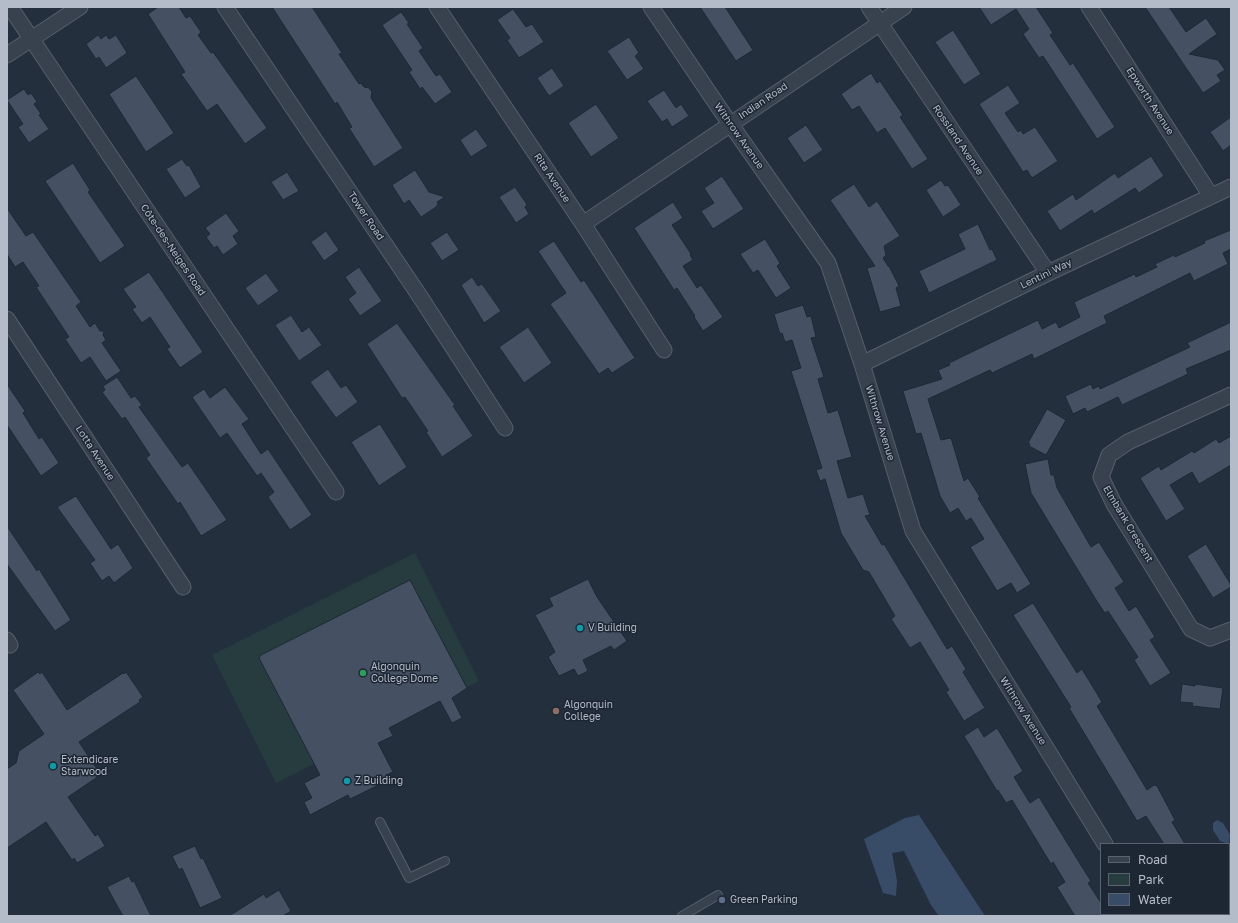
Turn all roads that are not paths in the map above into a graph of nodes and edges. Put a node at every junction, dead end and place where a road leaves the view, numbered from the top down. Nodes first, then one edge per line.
1 (10, 7) edge
2 (80, 7) edge
3 (225, 7) edge
4 (437, 7) edge
5 (651, 7) edge
6 (869, 7) edge
7 (904, 7) edge
8 (1089, 7) edge
9 (879, 23) junction
10 (32, 39) junction
11 (7, 55) edge
12 (730, 123) junction
13 (1231, 187) edge
14 (1211, 196) junction
15 (583, 224) junction
16 (1048, 273) junction
17 (7, 318) edge
18 (664, 350) dead end
19 (862, 364) junction
20 (1231, 395) edge
21 (505, 428) dead end
22 (336, 492) dead end
23 (183, 587) dead end
24 (1231, 630) edge
25 (380, 822) dead end
26 (1104, 843) edge
27 (445, 860) dead end
28 (718, 895) dead end
29 (682, 916) edge

1 - 10 street, Côte-des-Neiges Road
2 - 10 street
3 - 21 street, Tower Road
4 - 15 street, Rita Avenue
5 - 12 street, Withrow Avenue
6 - 9 street, Rossland Avenue
7 - 9 street, Indian Road
8 - 14 street, Epworth Avenue
9 - 12 street, Indian Road
9 - 16 street, Rossland Avenue
10 - 11 street
10 - 22 street, Côte-des-Neiges Road
12 - 15 street, Indian Road
12 - 19 street, Withrow Avenue
13 - 14 street, Lentini Way
14 - 16 street, Lentini Way
15 - 18 street, Rita Avenue
16 - 19 street, Lentini Way
17 - 23 street, Lotta Avenue
19 - 26 street, Withrow Avenue
20 - 24 street, Elmbank Crescent
25 - 27 lane
28 - 29 lane

